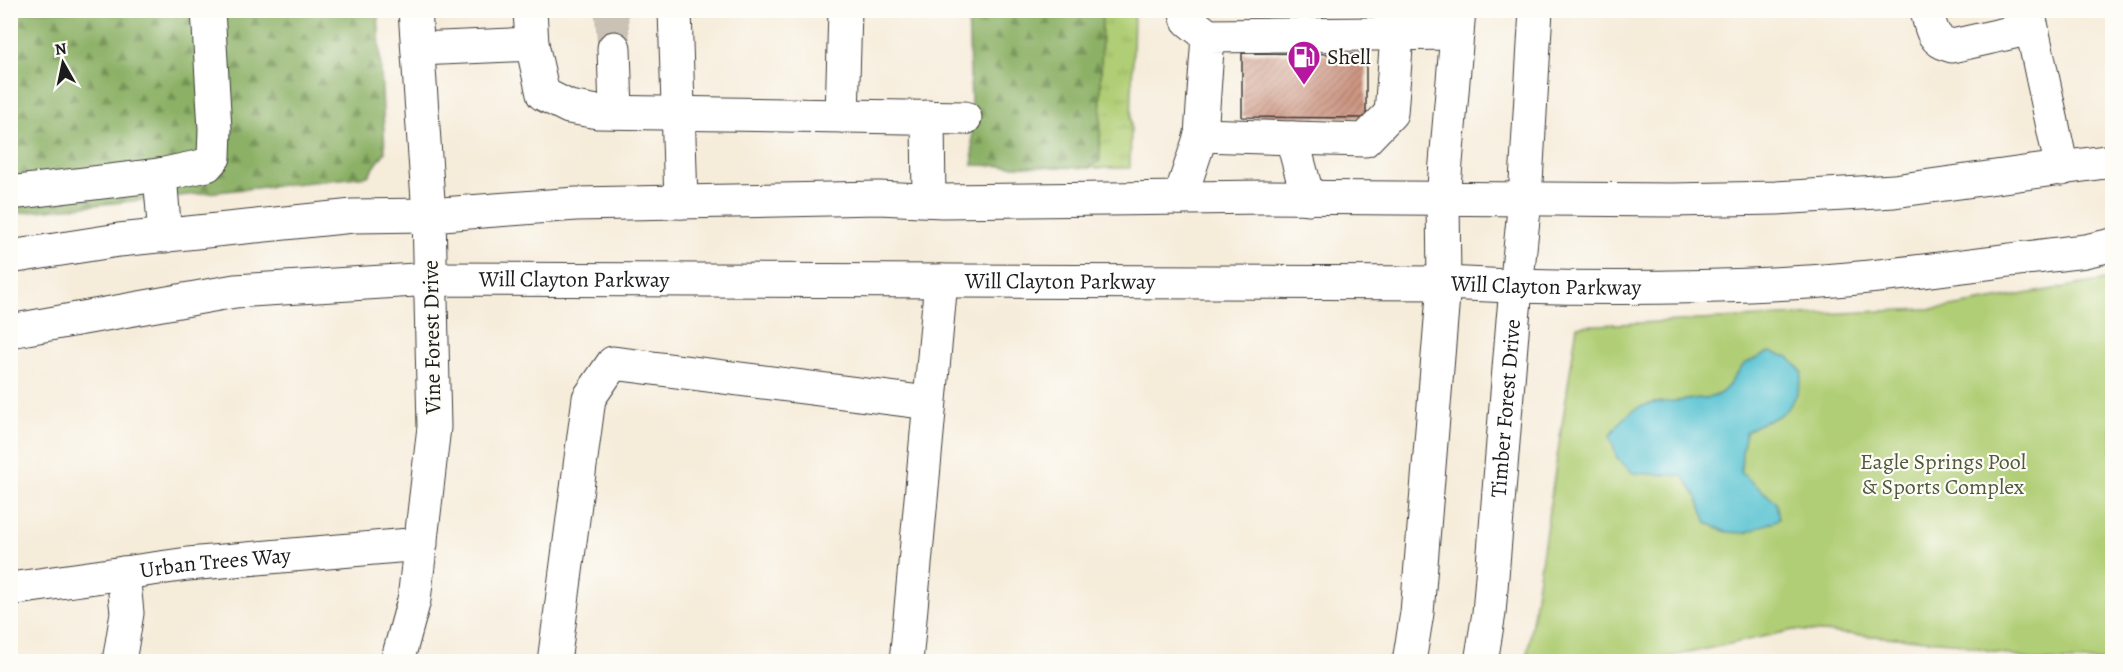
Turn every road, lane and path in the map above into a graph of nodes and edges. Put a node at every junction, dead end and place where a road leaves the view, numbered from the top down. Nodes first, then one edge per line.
1 (208, 10) edge
2 (415, 10) edge
3 (530, 10) edge
4 (675, 10) edge
5 (845, 10) edge
6 (1185, 10) edge
7 (1536, 10) edge
8 (1927, 10) edge
9 (2030, 19) edge
10 (1398, 22) edge
11 (1458, 22) edge
12 (1208, 36) junction
13 (532, 44) junction
14 (614, 48) tunnel mouth
15 (418, 49) junction
16 (616, 112) junction
17 (680, 113) junction
18 (842, 116) junction
19 (928, 117) junction
20 (965, 118) dead end
21 (1201, 135) junction
22 (1292, 138) junction
23 (2112, 160) edge
24 (2062, 169) junction
25 (160, 175) junction
26 (10, 193) edge
27 (1180, 198) junction
28 (1308, 198) junction
29 (1443, 198) junction
30 (1525, 199) junction
31 (929, 200) junction
32 (681, 202) junction
33 (429, 215) junction
34 (165, 236) junction
35 (2112, 245) edge
36 (10, 257) edge
37 (432, 279) junction
38 (941, 281) junction
39 (1444, 283) junction
40 (1516, 287) junction
41 (10, 331) edge
42 (930, 404) junction
43 (421, 544) junction
44 (123, 573) junction
45 (10, 589) edge
46 (400, 660) edge
47 (119, 662) edge
48 (554, 662) edge
49 (906, 662) edge
50 (1409, 662) edge
51 (1481, 662) edge

1 - 25 main road
2 - 15 main road, Vine Forest Drive
3 - 13 main road
4 - 17 main road
5 - 18 main road
6 - 12 main road
7 - 30 main road, Timber Forest Drive
8 - 9 main road
9 - 24 main road
10 - 11 main road
10 - 12 main road
10 - 22 main road
11 - 29 main road
12 - 21 main road
13 - 15 main road
13 - 16 main road
14 - 16 main road
15 - 33 main road, Vine Forest Drive
16 - 17 main road
17 - 18 main road
17 - 32 main road
18 - 19 main road
19 - 20 main road
19 - 31 main road
21 - 22 main road
21 - 27 main road
22 - 28 main road
23 - 24 main road
24 - 30 main road
25 - 26 main road
25 - 34 main road
27 - 28 main road
27 - 31 main road
28 - 29 main road
29 - 30 main road
29 - 39 main road
30 - 40 main road, Timber Forest Drive
31 - 32 main road
32 - 33 main road
33 - 34 main road
33 - 37 main road, Vine Forest Drive
34 - 36 main road
35 - 40 main road, Will Clayton Parkway
37 - 38 main road, Will Clayton Parkway
37 - 41 main road, Will Clayton Parkway
37 - 43 main road, Vine Forest Drive
38 - 39 main road, Will Clayton Parkway
38 - 42 main road
39 - 40 main road, Will Clayton Parkway
39 - 50 main road
40 - 51 main road, Timber Forest Drive
42 - 48 main road
42 - 49 main road
43 - 44 main road, Urban Trees Way
43 - 46 main road, Vine Forest Drive
44 - 45 main road, Urban Trees Way
44 - 47 main road

